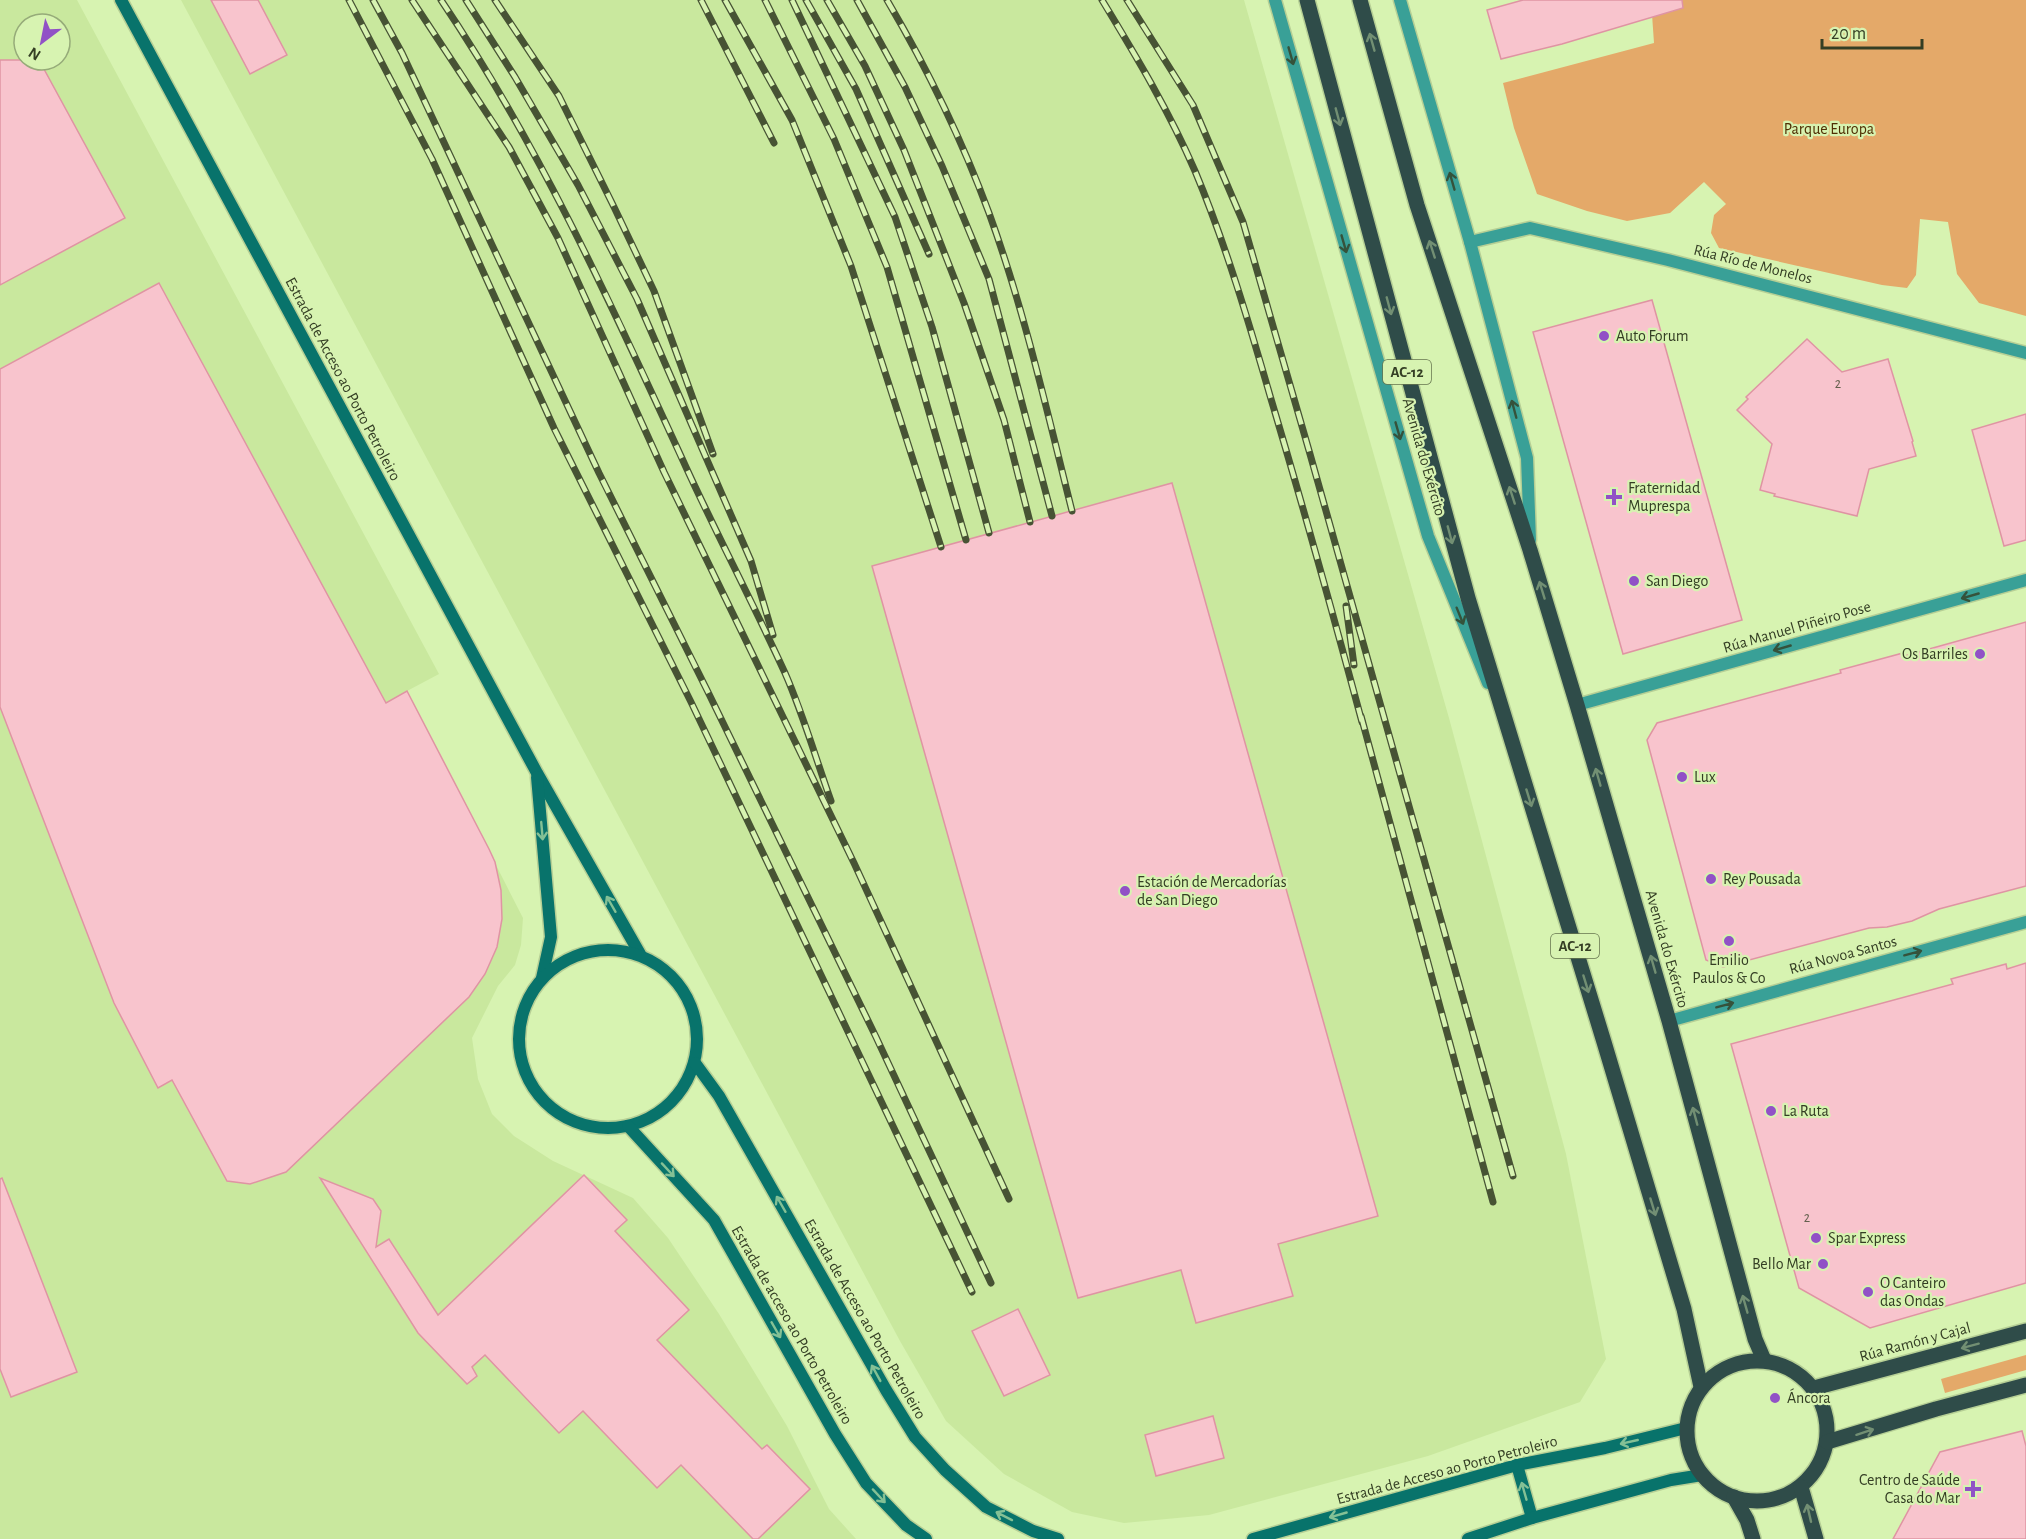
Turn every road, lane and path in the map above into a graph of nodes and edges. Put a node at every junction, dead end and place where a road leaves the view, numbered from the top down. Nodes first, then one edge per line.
1 (121, 0) edge
2 (1275, 0) edge
3 (1307, 0) edge
4 (1360, 0) edge
5 (1400, 0) edge
6 (1470, 242) junction
7 (2026, 353) edge
8 (1530, 550) junction
9 (2026, 580) edge
10 (1577, 705) junction
11 (1512, 742) junction
12 (537, 773) junction
13 (2026, 922) edge
14 (640, 954) junction
15 (542, 978) junction
16 (1669, 1021) junction
17 (695, 1063) junction
18 (628, 1126) junction
19 (2026, 1331) edge
20 (1764, 1360) junction
21 (2026, 1385) edge
22 (1701, 1387) junction
23 (1814, 1388) junction
24 (1686, 1428) junction
25 (1827, 1442) junction
26 (1517, 1465) junction
27 (1702, 1475) junction
28 (1801, 1486) junction
29 (1734, 1497) junction
30 (1532, 1518) junction
31 (926, 1539) edge
32 (1058, 1539) edge
33 (1253, 1539) edge
34 (1467, 1539) edge
35 (1753, 1539) edge
36 (1816, 1539) edge

1 - 12 main road, Estrada de Acceso ao Porto Petroleiro
2 -> 11 street, Avenida do Exército
3 -> 11 main road, Avenida do Exército / AC-12
8 -> 4 main road, Avenida do Exército
6 -> 5 street, Avenida do Exército
6 - 7 street, Rúa Río de Monelos
8 -> 6 street, Avenida do Exército
10 -> 8 main road, Avenida do Exército
9 -> 10 street, Rúa Manuel Piñeiro Pose
16 -> 10 main road, Avenida do Exército
11 -> 22 main road, Avenida do Exército / AC-12
14 -> 12 main road, Estrada de Acceso ao Porto Petroleiro
12 -> 15 main road, Estrada de Acceso ao Porto Petroleiro
16 -> 13 street, Rúa Novoa Santos
14 - 15 main road, Estrada de Acceso ao Porto Petroleiro
14 - 17 main road, Estrada de Acceso ao Porto Petroleiro
15 - 18 main road, Estrada de Acceso ao Porto Petroleiro
20 -> 16 main road, Avenida do Exército
17 - 18 main road, Estrada de Acceso ao Porto Petroleiro
32 -> 17 main road, Estrada de Acceso ao Porto Petroleiro
18 -> 31 main road, Estrada de acceso ao Porto Petroleiro
19 -> 23 main road, Rúa Ramón y Cajal
20 - 22 main road
20 - 23 main road
25 -> 21 main road
22 - 24 main road
23 - 25 main road
24 -> 26 main road, Estrada de Acceso ao Porto Petroleiro
24 - 27 main road
25 - 28 main road
30 -> 26 main road
26 -> 33 main road, Estrada de Acceso ao Porto Petroleiro
27 - 29 main road
27 - 30 main road
28 - 29 main road
36 -> 28 main road
29 - 35 main road
30 - 34 main road

